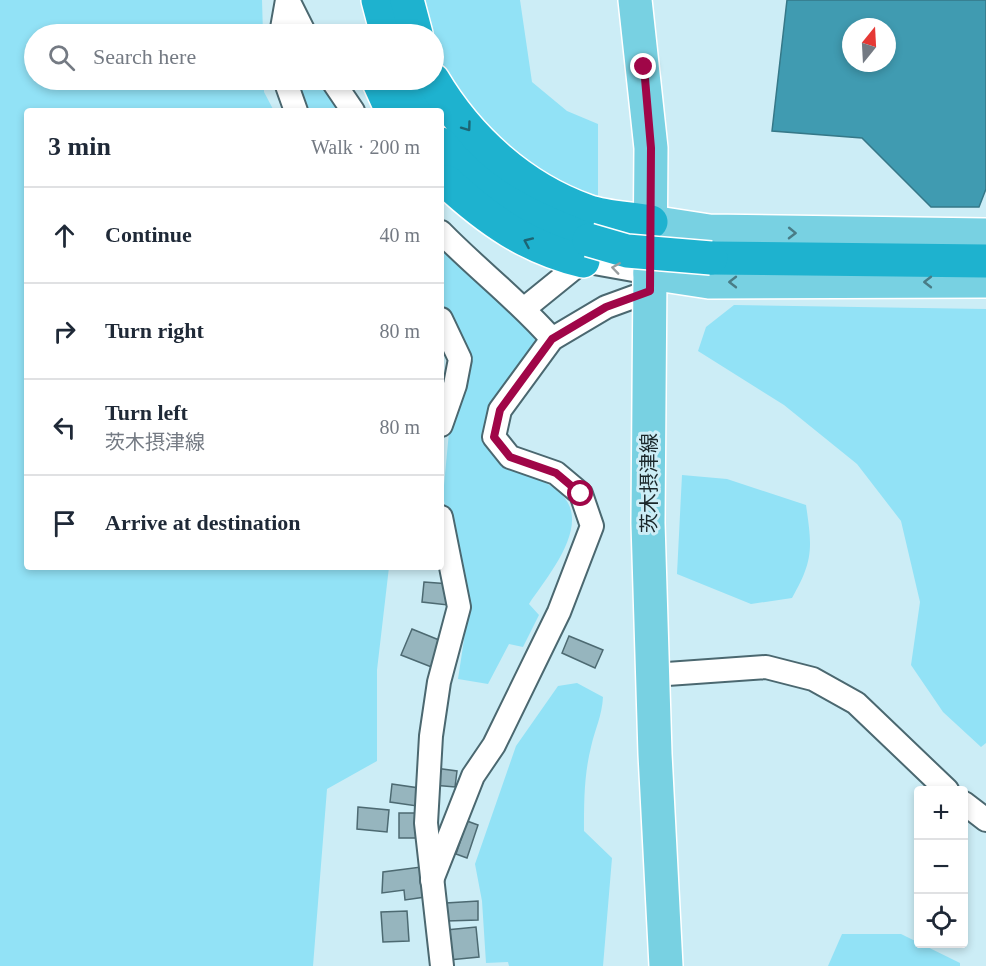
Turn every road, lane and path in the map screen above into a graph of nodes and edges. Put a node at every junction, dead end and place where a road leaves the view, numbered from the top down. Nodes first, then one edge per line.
1 (288, 0) edge
2 (358, 0) edge
3 (378, 0) edge
4 (407, 0) edge
5 (635, 0) edge
6 (283, 24) edge
7 (300, 24) edge
8 (362, 24) edge
9 (384, 24) edge
10 (413, 24) edge
11 (289, 90) edge
12 (339, 90) edge
13 (383, 90) edge
14 (408, 90) edge
15 (440, 90) edge
16 (295, 108) edge
17 (351, 108) edge
18 (391, 108) edge
19 (417, 108) edge
20 (444, 147) edge
21 (444, 179) edge
22 (651, 222) junction
23 (444, 235) edge
24 (986, 235) edge
25 (586, 251) junction
26 (986, 261) edge
27 (986, 281) edge
28 (650, 282) junction
29 (525, 308) junction
30 (444, 325) edge
31 (552, 339) junction
32 (444, 416) edge
33 (444, 532) edge
34 (653, 675) junction
35 (943, 786) edge
36 (968, 807) edge
37 (986, 820) edge
38 (432, 880) junction
39 (442, 966) edge
40 (666, 966) edge

1 - 6 street
1 - 7 street
2 - 8 highway
3 - 9 highway
4 - 10 highway
5 - 22 main road, 茨木摂津線
11 - 16 street
12 - 17 street
13 - 18 highway
14 - 19 highway
15 -> 22 highway
20 - 25 highway
25 -> 21 highway
22 -> 24 main road
22 - 28 main road, 茨木摂津線
23 - 29 street
25 - 26 highway, bridge
28 -> 25 street
25 - 29 street
27 -> 28 main road
28 - 31 street
28 - 34 main road, 茨木摂津線
29 - 31 street
30 - 32 street
31 - 38 street
33 - 38 street
34 - 35 street
34 - 40 main road, 茨木摂津線
36 - 37 street
38 - 39 street

